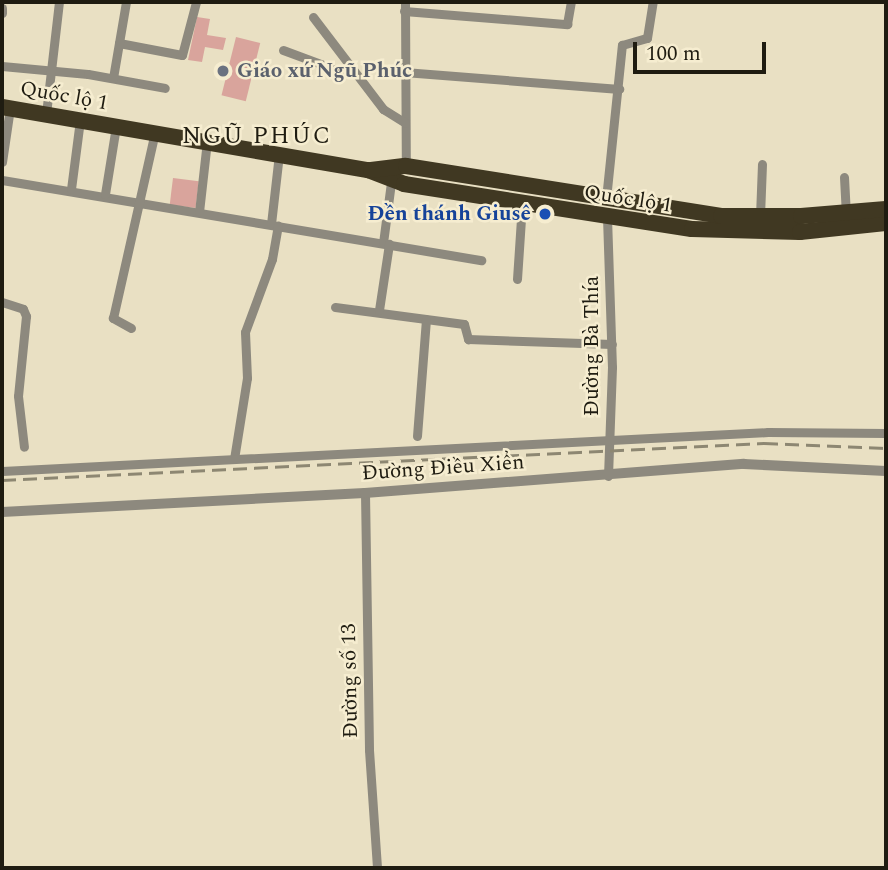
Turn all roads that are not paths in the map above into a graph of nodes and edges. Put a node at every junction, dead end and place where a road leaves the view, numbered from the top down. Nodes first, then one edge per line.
1 (59, 2) edge
2 (126, 2) edge
3 (196, 2) edge
4 (571, 2) edge
5 (653, 2) edge
6 (404, 6) edge
7 (2, 8) edge
8 (2, 13) edge
9 (313, 18) dead end
10 (119, 43) junction
11 (283, 50) dead end
12 (2, 66) edge
13 (51, 69) junction
14 (354, 70) junction
15 (404, 72) junction
16 (113, 78) junction
17 (165, 88) dead end
18 (619, 89) junction
19 (6, 107) edge
20 (46, 114) junction
21 (80, 120) junction
22 (405, 123) junction
23 (116, 126) junction
24 (155, 132) junction
25 (207, 141) junction
26 (279, 154) junction
27 (2, 157) edge
28 (762, 164) dead end
29 (399, 174) junction
30 (844, 177) dead end
31 (2, 180) edge
32 (71, 189) junction
33 (105, 194) junction
34 (606, 200) junction
35 (139, 203) junction
36 (522, 203) junction
37 (886, 209) edge
38 (199, 212) junction
39 (846, 213) junction
40 (760, 216) junction
41 (607, 217) junction
42 (886, 223) edge
43 (274, 225) junction
44 (386, 244) junction
45 (481, 260) dead end
46 (517, 279) dead end
47 (2, 302) edge
48 (335, 307) dead end
49 (379, 310) junction
50 (426, 319) junction
51 (131, 328) dead end
52 (612, 344) junction
53 (886, 433) edge
54 (417, 436) dead end
55 (609, 440) junction
56 (24, 447) dead end
57 (234, 459) junction
58 (2, 471) edge
59 (886, 471) edge
60 (608, 476) junction
61 (365, 493) junction
62 (2, 512) edge
63 (377, 868) edge

1 - 13 street
2 - 10 street
3 - 10 street
4 - 6 street
5 - 18 street
6 - 15 street
7 - 8 street
9 - 14 street
10 - 16 street
11 - 14 street
12 - 13 street
13 - 16 street
13 - 20 street
14 - 22 street
15 - 18 street
15 - 22 street
16 - 17 street
18 - 34 street
19 - 20 highway, Quốc lộ 1
19 - 27 street
20 - 21 highway, Quốc lộ 1
21 - 23 highway, Quốc lộ 1
21 - 32 street
22 - 29 street
23 - 24 highway, Quốc lộ 1
23 - 33 street
24 - 25 highway, Quốc lộ 1
24 - 35 street
25 - 26 highway, Quốc lộ 1
25 - 38 street
26 - 29 highway, Quốc lộ 1
26 - 43 street
28 - 40 street
29 - 34 highway, Quốc lộ 1
29 - 36 highway, Quốc lộ 1
29 - 44 street
30 - 39 street
31 - 32 street
32 - 33 street
33 - 35 street
34 - 40 highway, Quốc lộ 1
34 - 41 highway
35 - 38 street
35 - 51 street
36 - 41 highway, Quốc lộ 1
36 - 46 street
37 - 39 highway, Quốc lộ 1
38 - 43 street
39 - 40 highway, Quốc lộ 1
41 - 42 highway, Quốc lộ 1
41 - 52 street, Đường Bà Thía
43 - 44 street
43 - 57 street
44 - 45 street
44 - 49 street
47 - 56 street
48 - 49 street
49 - 50 street
50 - 52 street
50 - 54 street
52 - 55 street, Đường Bà Thía
53 - 55 street
55 - 57 street
55 - 60 street, Đường Bà Thía
57 - 58 street
59 - 60 street, Đường Điều Xiển
60 - 61 street, Đường Điều Xiển
61 - 62 street, Đường Điều Xiển
61 - 63 street, Đường số 13

